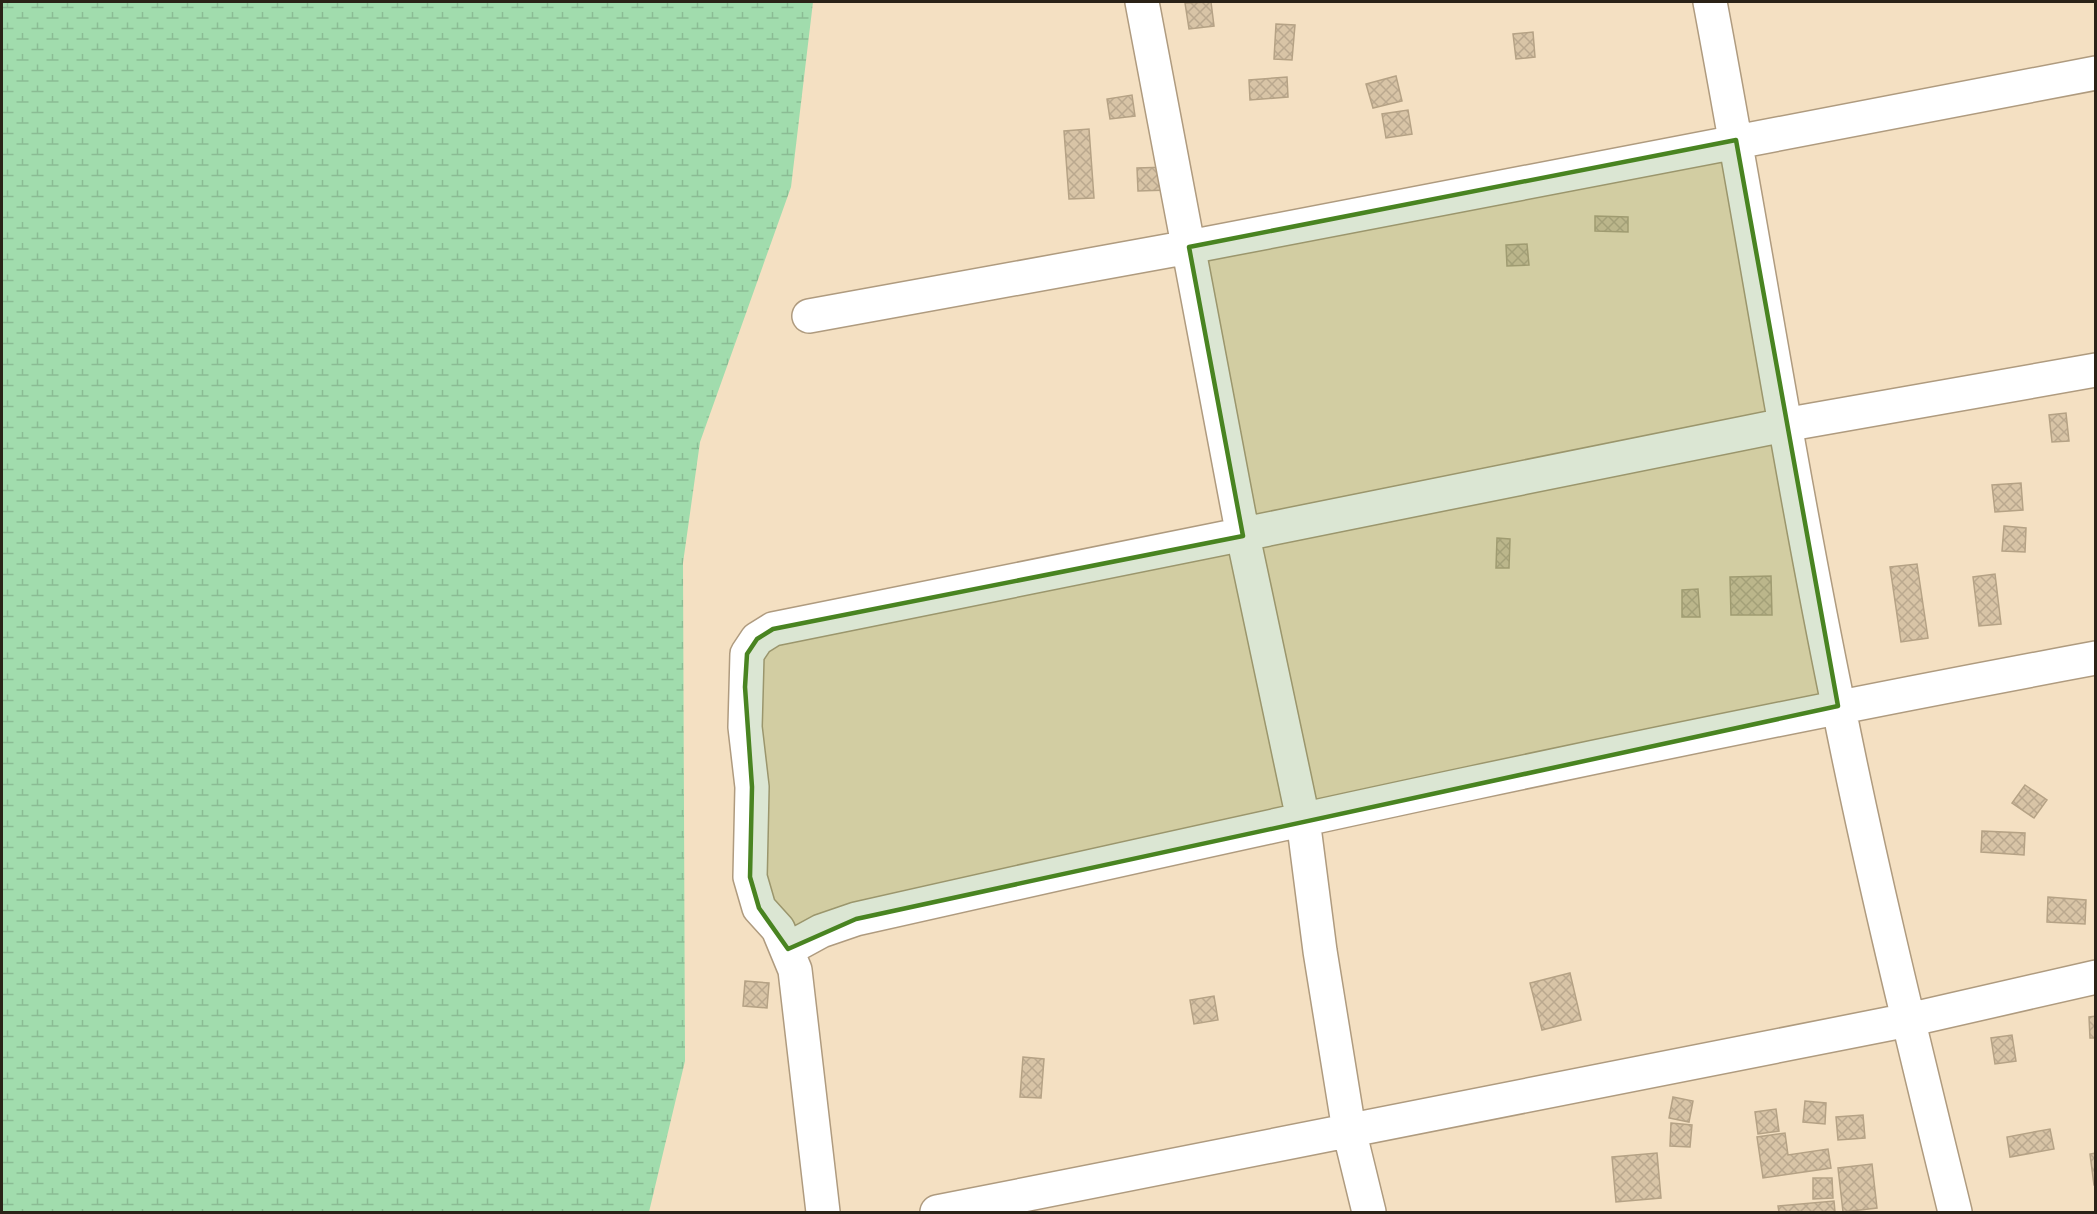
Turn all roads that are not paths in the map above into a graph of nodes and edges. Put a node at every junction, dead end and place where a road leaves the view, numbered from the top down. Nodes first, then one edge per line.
1 (1142, 2) edge
2 (1710, 2) edge
3 (2096, 73) edge
4 (1736, 140) junction
5 (1190, 248) junction
6 (809, 316) dead end
7 (2096, 370) edge
8 (1784, 425) junction
9 (1243, 536) junction
10 (2096, 658) edge
11 (1838, 706) junction
12 (1303, 819) junction
13 (788, 949) junction
14 (2096, 977) edge
15 (1908, 1020) junction
16 (1349, 1130) junction
17 (823, 1212) edge
18 (937, 1212) edge
19 (1369, 1212) edge
20 (1955, 1212) edge

1 - 5 street
2 - 4 street
3 - 4 street
4 - 5 street
4 - 8 street
5 - 6 street
5 - 9 street
7 - 8 street
8 - 9 street
8 - 11 street
9 - 12 street
9 - 13 street
10 - 11 street
11 - 12 street
11 - 15 street
12 - 13 street
12 - 16 street
13 - 17 street
14 - 15 street
15 - 16 street
15 - 20 street
16 - 18 street
16 - 19 street

